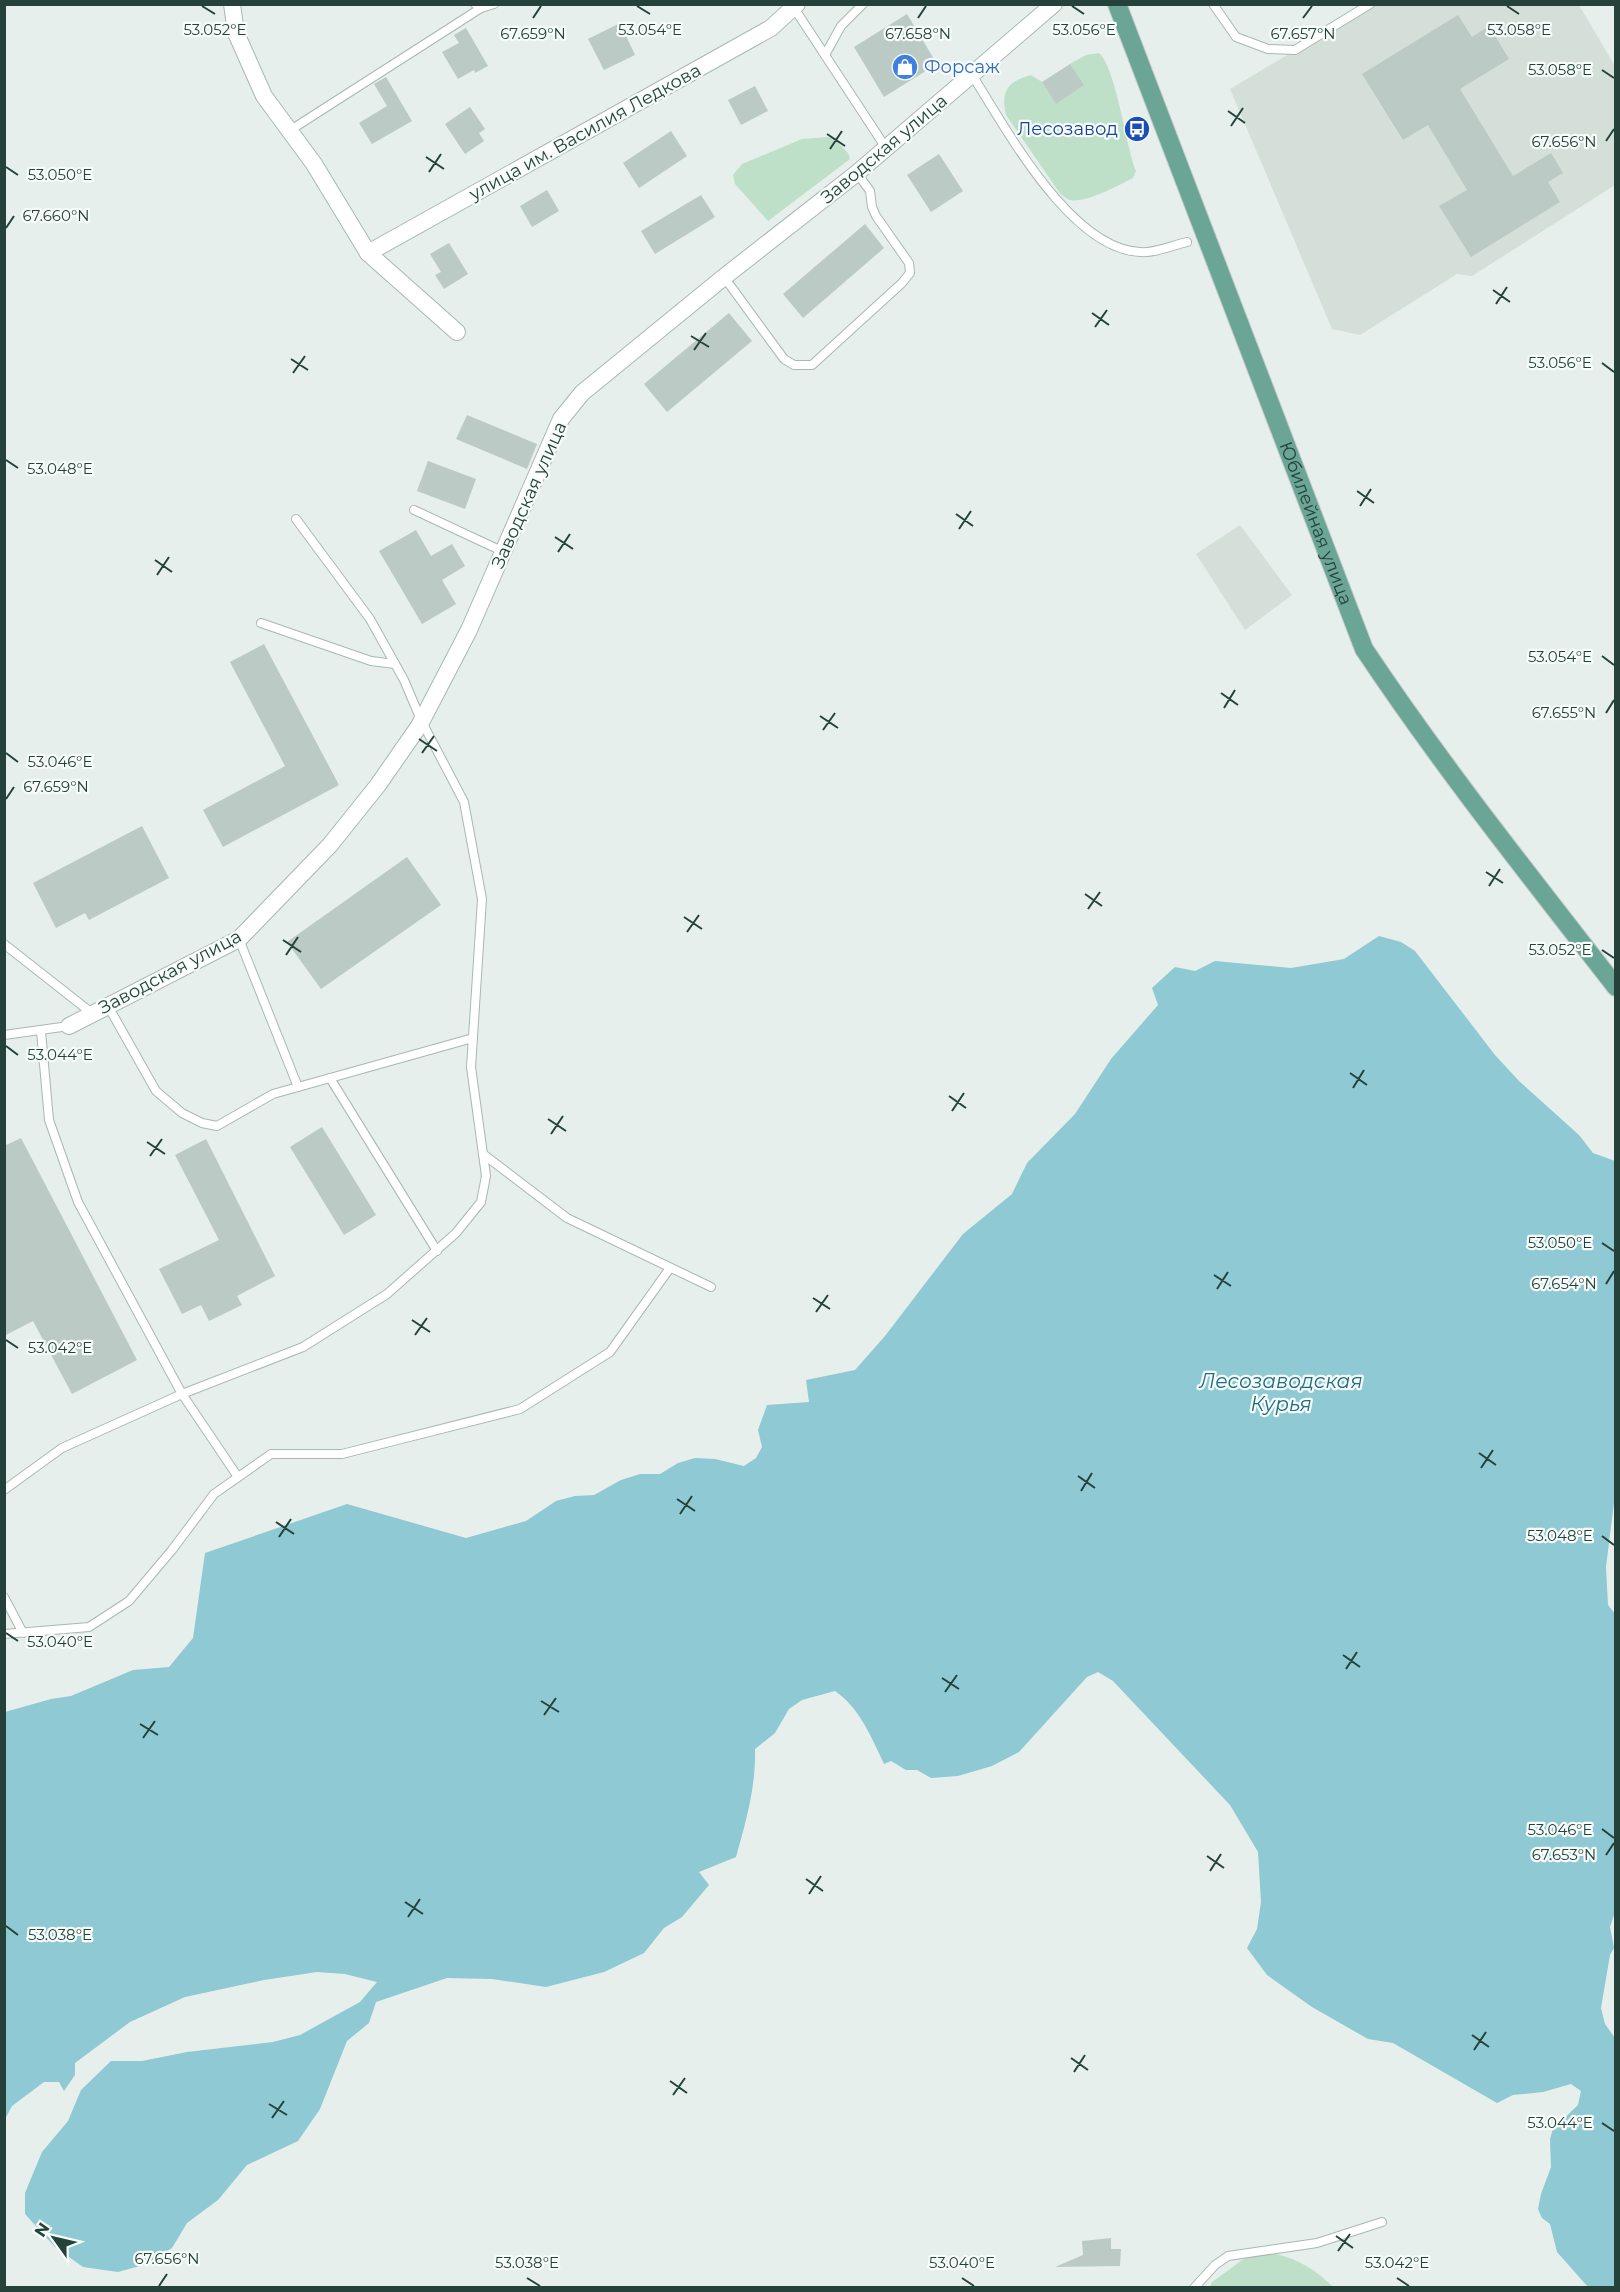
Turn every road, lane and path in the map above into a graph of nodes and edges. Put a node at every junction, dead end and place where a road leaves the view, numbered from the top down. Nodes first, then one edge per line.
1 (232, 4) edge
2 (863, 4) edge
3 (1054, 4) edge
4 (1117, 4) edge
5 (1213, 4) edge
6 (1370, 4) edge
7 (493, 5) edge
8 (796, 6) edge
9 (478, 7) edge
10 (825, 55) junction
11 (972, 75) junction
12 (289, 131) junction
13 (887, 149) junction
14 (857, 173) junction
15 (1187, 242) dead end
16 (368, 253) junction
17 (724, 277) junction
18 (457, 332) dead end
19 (414, 510) dead end
20 (296, 519) dead end
21 (504, 552) junction
22 (261, 623) dead end
23 (395, 664) junction
24 (422, 720) junction
25 (239, 939) junction
26 (4, 944) edge
27 (1616, 987) edge
28 (108, 1006) junction
29 (93, 1014) junction
30 (69, 1026) joint
31 (41, 1031) junction
32 (4, 1035) edge
33 (473, 1038) junction
34 (330, 1078) junction
35 (298, 1087) junction
36 (483, 1154) junction
37 (436, 1251) junction
38 (670, 1268) junction
39 (711, 1287) dead end
40 (182, 1394) junction
41 (238, 1477) junction
42 (4, 1490) edge
43 (4, 1597) edge
44 (23, 1633) junction
45 (4, 1634) edge
46 (1382, 2222) dead end
47 (1194, 2288) edge

1 - 12 street
2 - 10 lane
3 - 11 street, Заводская улица
4 - 27 main road, Юбилейная улица
5 - 6 lane
7 - 9 lane
8 - 10 lane
8 - 16 street, улица им. Василия Ледкова
9 - 12 lane
10 - 13 lane
11 - 13 street, Заводская улица
11 - 15 lane
12 - 16 street
13 - 14 street, Заводская улица
14 - 17 street, Заводская улица
14 - 17 lane
16 - 18 street
17 - 21 street, Заводская улица
19 - 21 lane
20 - 23 lane
21 - 24 street, Заводская улица
22 - 23 lane
23 - 24 lane
24 - 25 street, Заводская улица
24 - 33 lane
25 - 28 street, Заводская улица
25 - 35 lane
26 - 29 lane
28 - 29 street, Заводская улица
28 - 35 lane
29 - 30 street, Заводская улица
30 - 31 lane
31 - 32 lane
31 - 40 lane
33 - 34 lane
33 - 36 lane
34 - 35 lane
34 - 37 lane
36 - 37 lane
36 - 38 lane
37 - 40 lane
38 - 39 lane
38 - 41 lane
40 - 41 lane
40 - 42 lane
41 - 44 lane
43 - 44 lane
44 - 45 lane
46 - 47 lane

